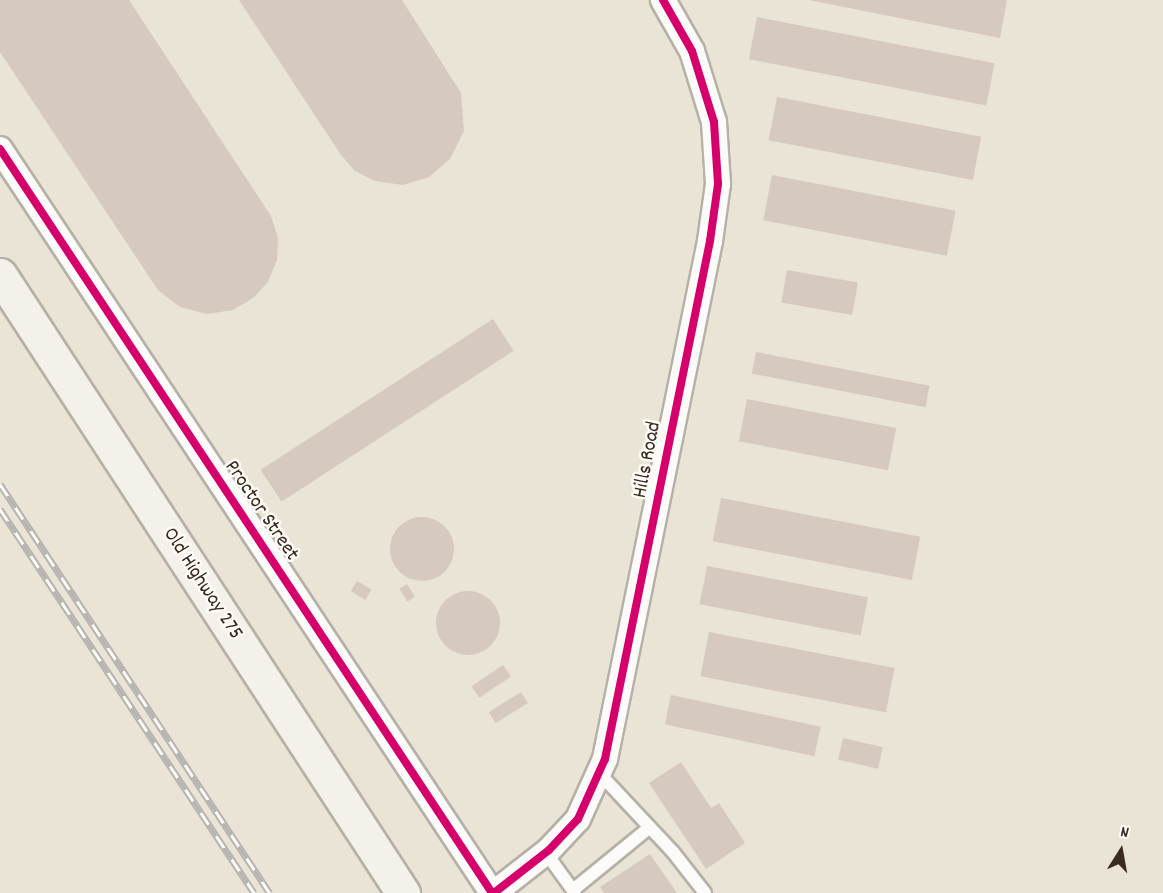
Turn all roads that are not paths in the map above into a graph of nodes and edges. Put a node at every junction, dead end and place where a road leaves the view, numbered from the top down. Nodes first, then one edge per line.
1 (663, 0) edge
2 (0, 149) edge
3 (0, 275) edge
4 (600, 774) junction
5 (650, 827) junction
6 (546, 853) junction
7 (574, 892) edge
8 (403, 893) edge
9 (493, 893) edge
10 (705, 893) edge

1 - 4 street, Hills Road
2 - 9 street, Proctor Street
3 - 8 main road, Old Highway 275
4 - 5 lane
4 - 6 street, Hills Road
5 - 7 lane
5 - 10 lane
6 - 7 lane
6 - 9 street, Hills Road

